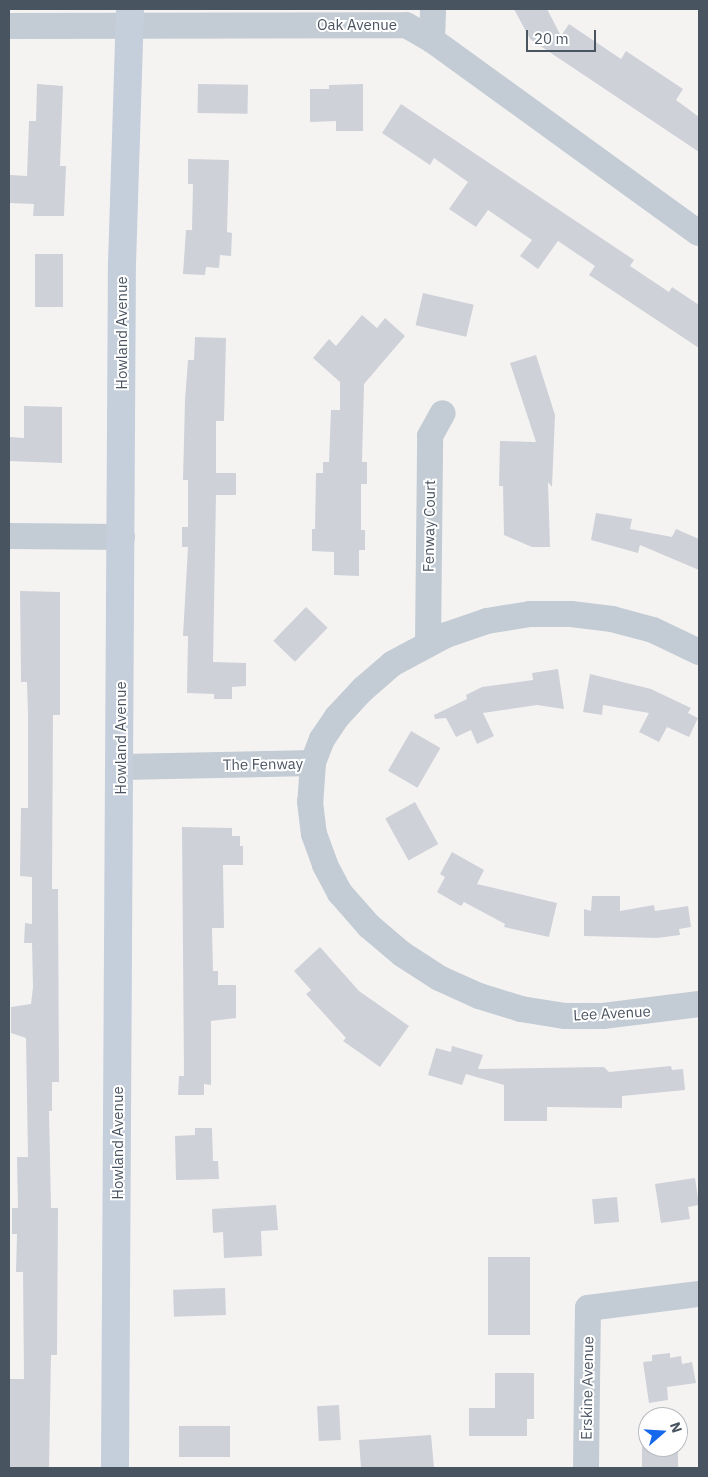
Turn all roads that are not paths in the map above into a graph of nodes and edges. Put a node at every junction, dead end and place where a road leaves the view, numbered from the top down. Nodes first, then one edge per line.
1 (433, 9) edge
2 (130, 17) edge
3 (9, 26) edge
4 (432, 40) junction
5 (699, 233) edge
6 (443, 413) dead end
7 (9, 536) edge
8 (122, 537) junction
9 (428, 643) junction
10 (699, 652) edge
11 (313, 763) junction
12 (121, 767) junction
13 (699, 1004) edge
14 (699, 1294) edge
15 (115, 1468) edge
16 (586, 1468) edge

1 - 4 street
2 - 3 street, Oak Avenue
2 - 4 street, Oak Avenue
2 - 8 street, Howland Avenue
4 - 5 street, Oak Avenue
6 - 9 street, Fenway Court
7 - 8 street
8 - 12 street, Howland Avenue
9 - 10 street, The Fenway
9 - 11 street, The Fenway
11 - 12 street, The Fenway
11 - 13 street, Lee Avenue
12 - 15 street, Howland Avenue
14 - 16 street, Erskine Avenue

